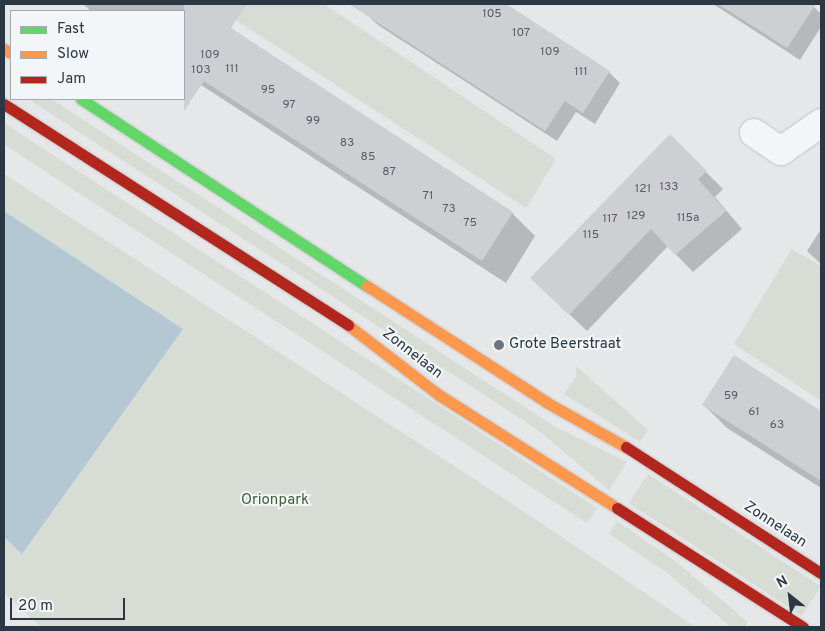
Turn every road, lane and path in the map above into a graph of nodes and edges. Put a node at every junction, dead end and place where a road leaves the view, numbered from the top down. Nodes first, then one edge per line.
1 (83, 100) edge
2 (4, 104) edge
3 (821, 123) edge
4 (754, 133) dead end
5 (821, 573) edge
6 (803, 627) edge

1 - 5 street, Zonnelaan
2 - 6 street, Zonnelaan
3 - 4 street

